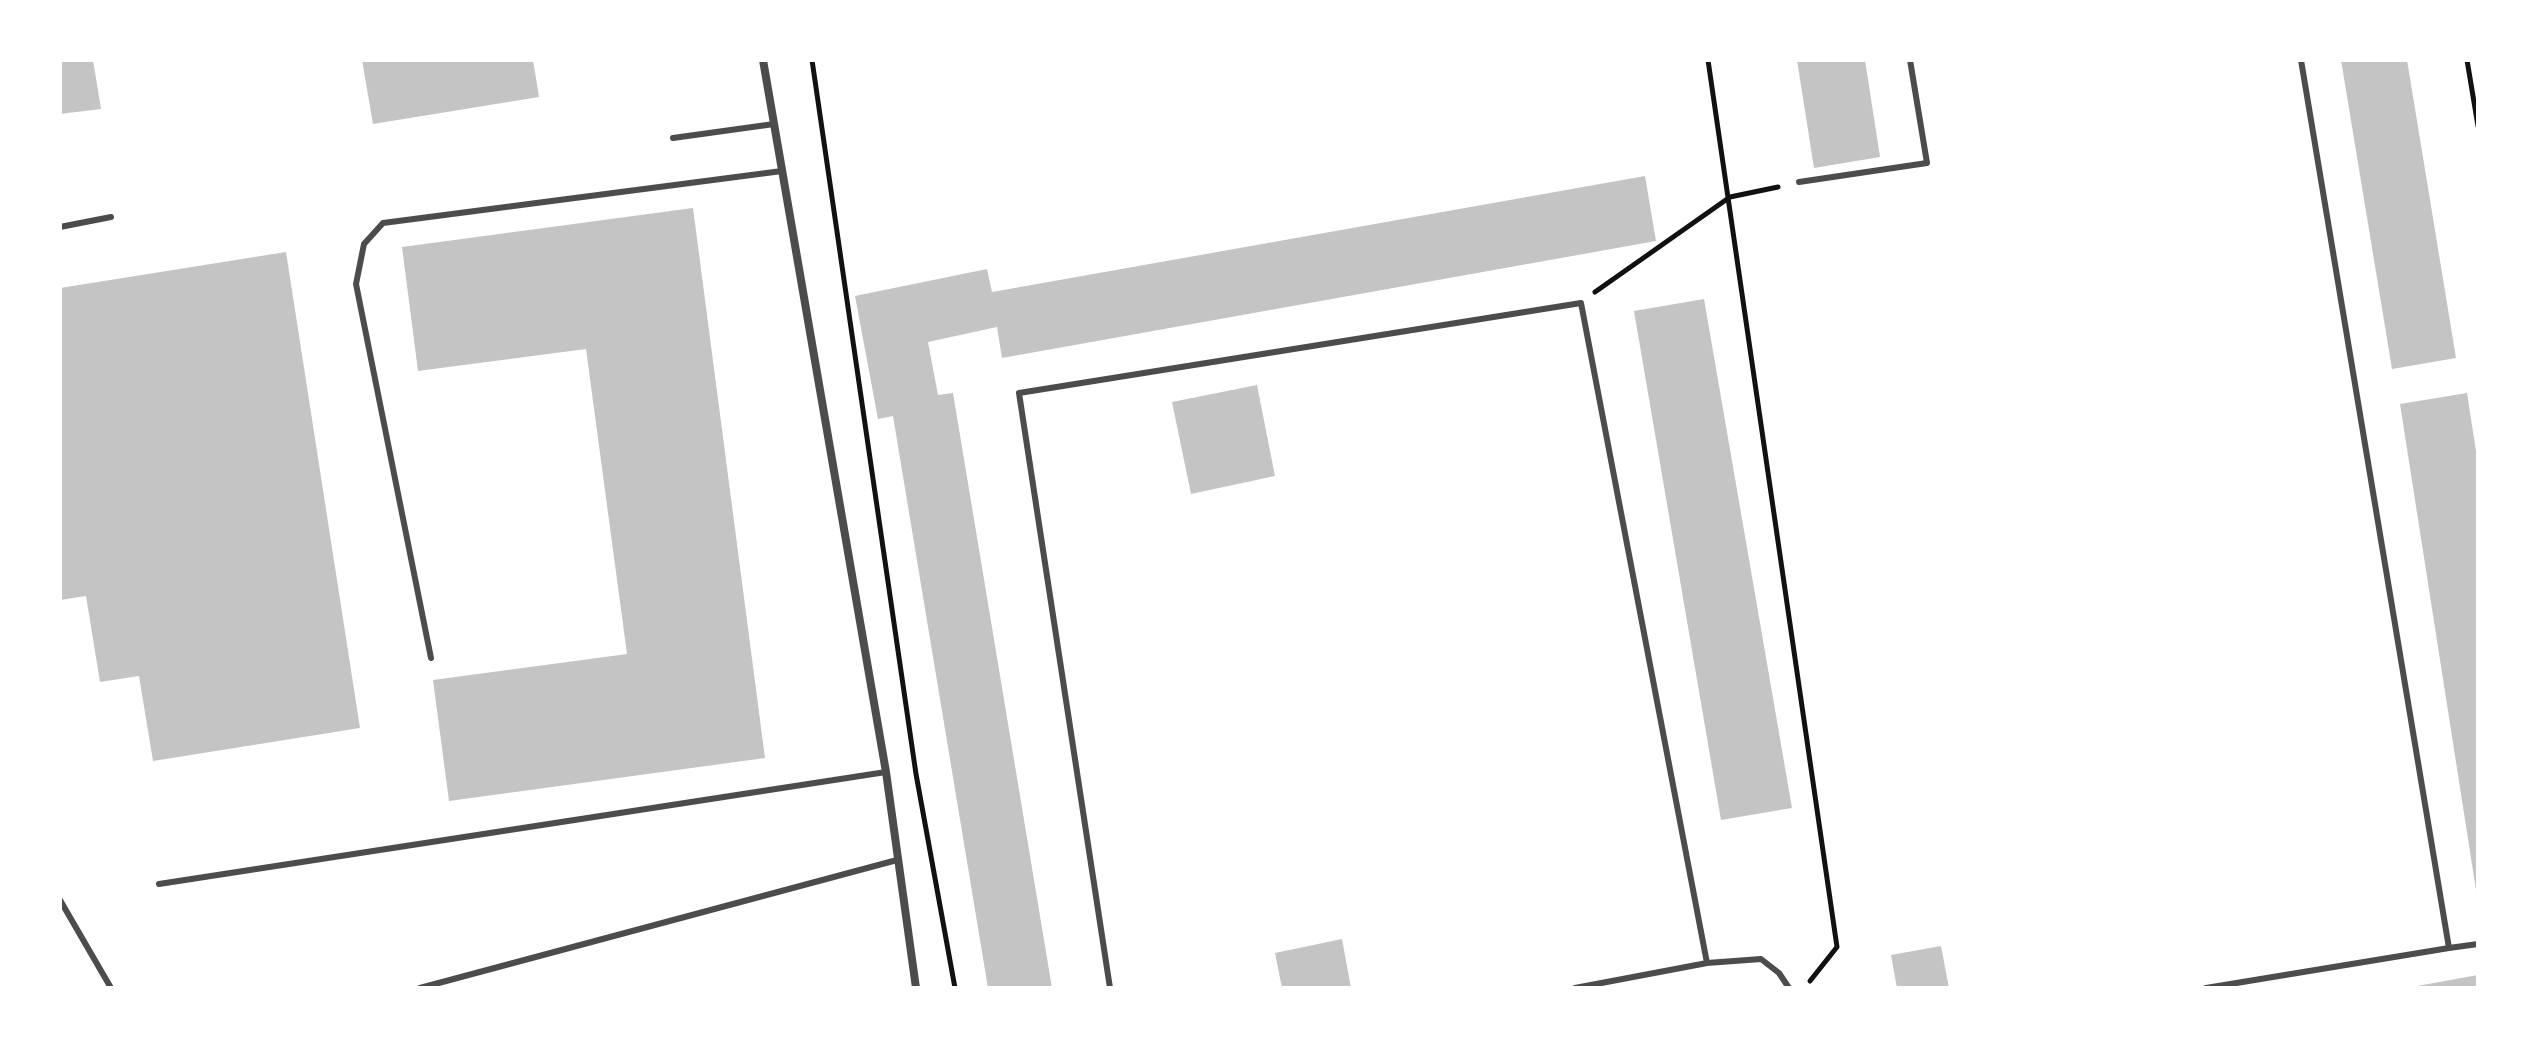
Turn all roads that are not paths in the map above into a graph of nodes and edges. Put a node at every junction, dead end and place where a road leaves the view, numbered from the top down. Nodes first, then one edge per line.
1 (763, 60) edge
2 (1910, 60) edge
3 (2301, 60) edge
4 (774, 124) junction
5 (673, 138) dead end
6 (782, 171) junction
7 (1799, 182) road end
8 (111, 217) dead end
9 (60, 227) edge
10 (431, 658) dead end
11 (886, 772) junction
12 (897, 860) junction
13 (159, 884) dead end
14 (60, 900) edge
15 (2478, 944) edge
16 (2449, 948) junction
17 (1707, 963) junction
18 (111, 988) edge
19 (420, 988) edge
20 (916, 988) edge
21 (1110, 988) edge
22 (1575, 988) edge
23 (1789, 988) edge
24 (2206, 988) edge

1 - 4 street
2 - 7 lane
3 - 16 lane
4 - 5 lane
4 - 6 street
6 - 10 lane
6 - 11 street
8 - 9 lane
11 - 12 street
11 - 13 lane
12 - 19 lane
12 - 20 street
14 - 18 lane
15 - 16 lane
16 - 24 lane
17 - 21 lane
17 - 22 lane
17 - 23 lane

